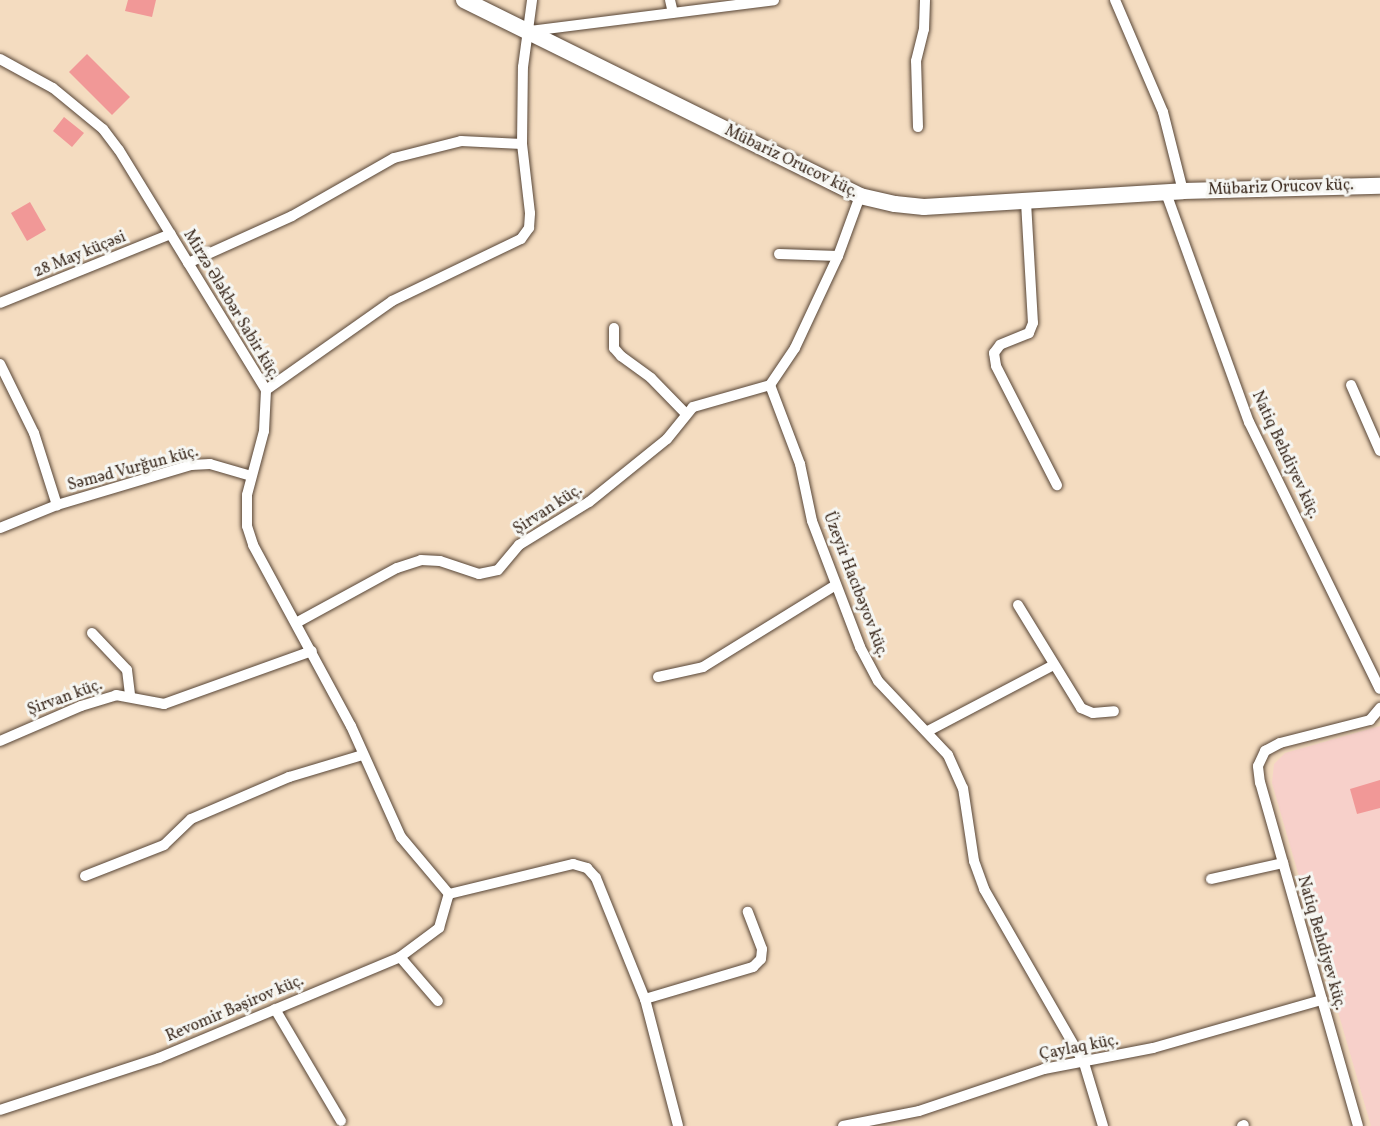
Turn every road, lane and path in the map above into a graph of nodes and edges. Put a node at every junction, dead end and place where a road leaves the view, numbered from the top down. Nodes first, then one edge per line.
1 (464, 0) edge
2 (532, 0) edge
3 (670, 0) edge
4 (774, 0) edge
5 (925, 0) edge
6 (1115, 0) edge
7 (673, 13) junction
8 (527, 32) junction
9 (0, 59) edge
10 (918, 127) dead end
11 (522, 144) junction
12 (1380, 186) edge
13 (1183, 191) junction
14 (1166, 192) junction
15 (860, 196) junction
16 (1026, 202) junction
17 (171, 234) junction
18 (779, 254) dead end
19 (838, 256) junction
20 (189, 263) junction
21 (0, 303) edge
22 (614, 328) dead end
23 (0, 364) edge
24 (770, 385) junction
25 (1351, 385) dead end
26 (266, 390) junction
27 (686, 414) junction
28 (1380, 452) edge
29 (251, 476) junction
30 (1057, 485) dead end
31 (57, 505) junction
32 (0, 528) edge
33 (836, 585) junction
34 (1018, 605) dead end
35 (296, 623) junction
36 (92, 633) dead end
37 (312, 651) junction
38 (1052, 666) junction
39 (658, 677) dead end
40 (1380, 689) edge
41 (130, 695) junction
42 (1380, 708) edge
43 (1114, 711) dead end
44 (928, 731) junction
45 (0, 741) edge
46 (363, 755) junction
47 (1282, 862) junction
48 (85, 876) dead end
49 (1211, 879) dead end
50 (449, 894) junction
51 (748, 912) dead end
52 (400, 957) junction
53 (645, 999) junction
54 (1322, 1000) junction
55 (438, 1001) dead end
56 (275, 1009) junction
57 (1084, 1063) junction
58 (0, 1110) edge
59 (343, 1124) edge
60 (330, 1126) edge
61 (678, 1126) edge
62 (843, 1126) edge
63 (1103, 1126) edge
64 (1358, 1126) edge

1 - 8 street, Mübariz Orucov küç.
2 - 8 street
3 - 7 street
4 - 7 street
5 - 10 street
6 - 13 street
7 - 8 street
8 - 11 street
8 - 15 street, Mübariz Orucov küç.
9 - 17 street, Mirzə Ələkbər Sabir küç.
11 - 20 street
11 - 26 street
12 - 13 street, Mübariz Orucov küç.
13 - 14 street, Mübariz Orucov küç.
14 - 16 street, Mübariz Orucov küç.
14 - 40 street, Natiq Behdiyev küç.
15 - 16 street, Mübariz Orucov küç.
15 - 19 street
16 - 30 street
17 - 20 street, Mirzə Ələkbər Sabir küç.
17 - 21 street, 28 May küçəsi
18 - 19 street
19 - 24 street
20 - 26 street, Mirzə Ələkbər Sabir küç.
22 - 27 street
23 - 31 street, Səməd Vurğun küç.
24 - 27 street, Şirvan küç.
24 - 33 street, Üzeyir Hacıbəyov küç.
25 - 28 street
26 - 29 street, Mirzə Ələkbər Sabir küç.
27 - 35 street, Şirvan küç.
29 - 31 street, Səməd Vurğun küç.
29 - 35 street, Mirzə Ələkbər Sabir küç.
31 - 32 street, Səməd Vurğun küç.
33 - 39 street
33 - 44 street, Üzeyir Hacıbəyov küç.
34 - 38 street
35 - 37 street, Mirzə Ələkbər Sabir küç.
36 - 41 street
37 - 41 street, Şirvan küç.
37 - 46 street, Mirzə Ələkbər Sabir küç.
38 - 43 street
38 - 44 street
41 - 45 street, Şirvan küç.
42 - 47 street, Natiq Behdiyev küç.
44 - 57 street, Üzeyir Hacıbəyov küç.
46 - 48 street
46 - 50 street, Mirzə Ələkbər Sabir küç.
47 - 49 street
47 - 54 street, Natiq Behdiyev küç.
50 - 52 street, Revomir Bəşirov küç.
50 - 53 street
51 - 53 street
52 - 55 street
52 - 56 street, Revomir Bəşirov küç.
53 - 61 street
54 - 57 street, Çaylaq küç.
54 - 64 street, Natiq Behdiyev küç.
56 - 58 street, Revomir Bəşirov küç.
56 - 59 street
57 - 62 street, Çaylaq küç.
57 - 63 street, Üzeyir Hacıbəyov küç.
59 - 60 street

